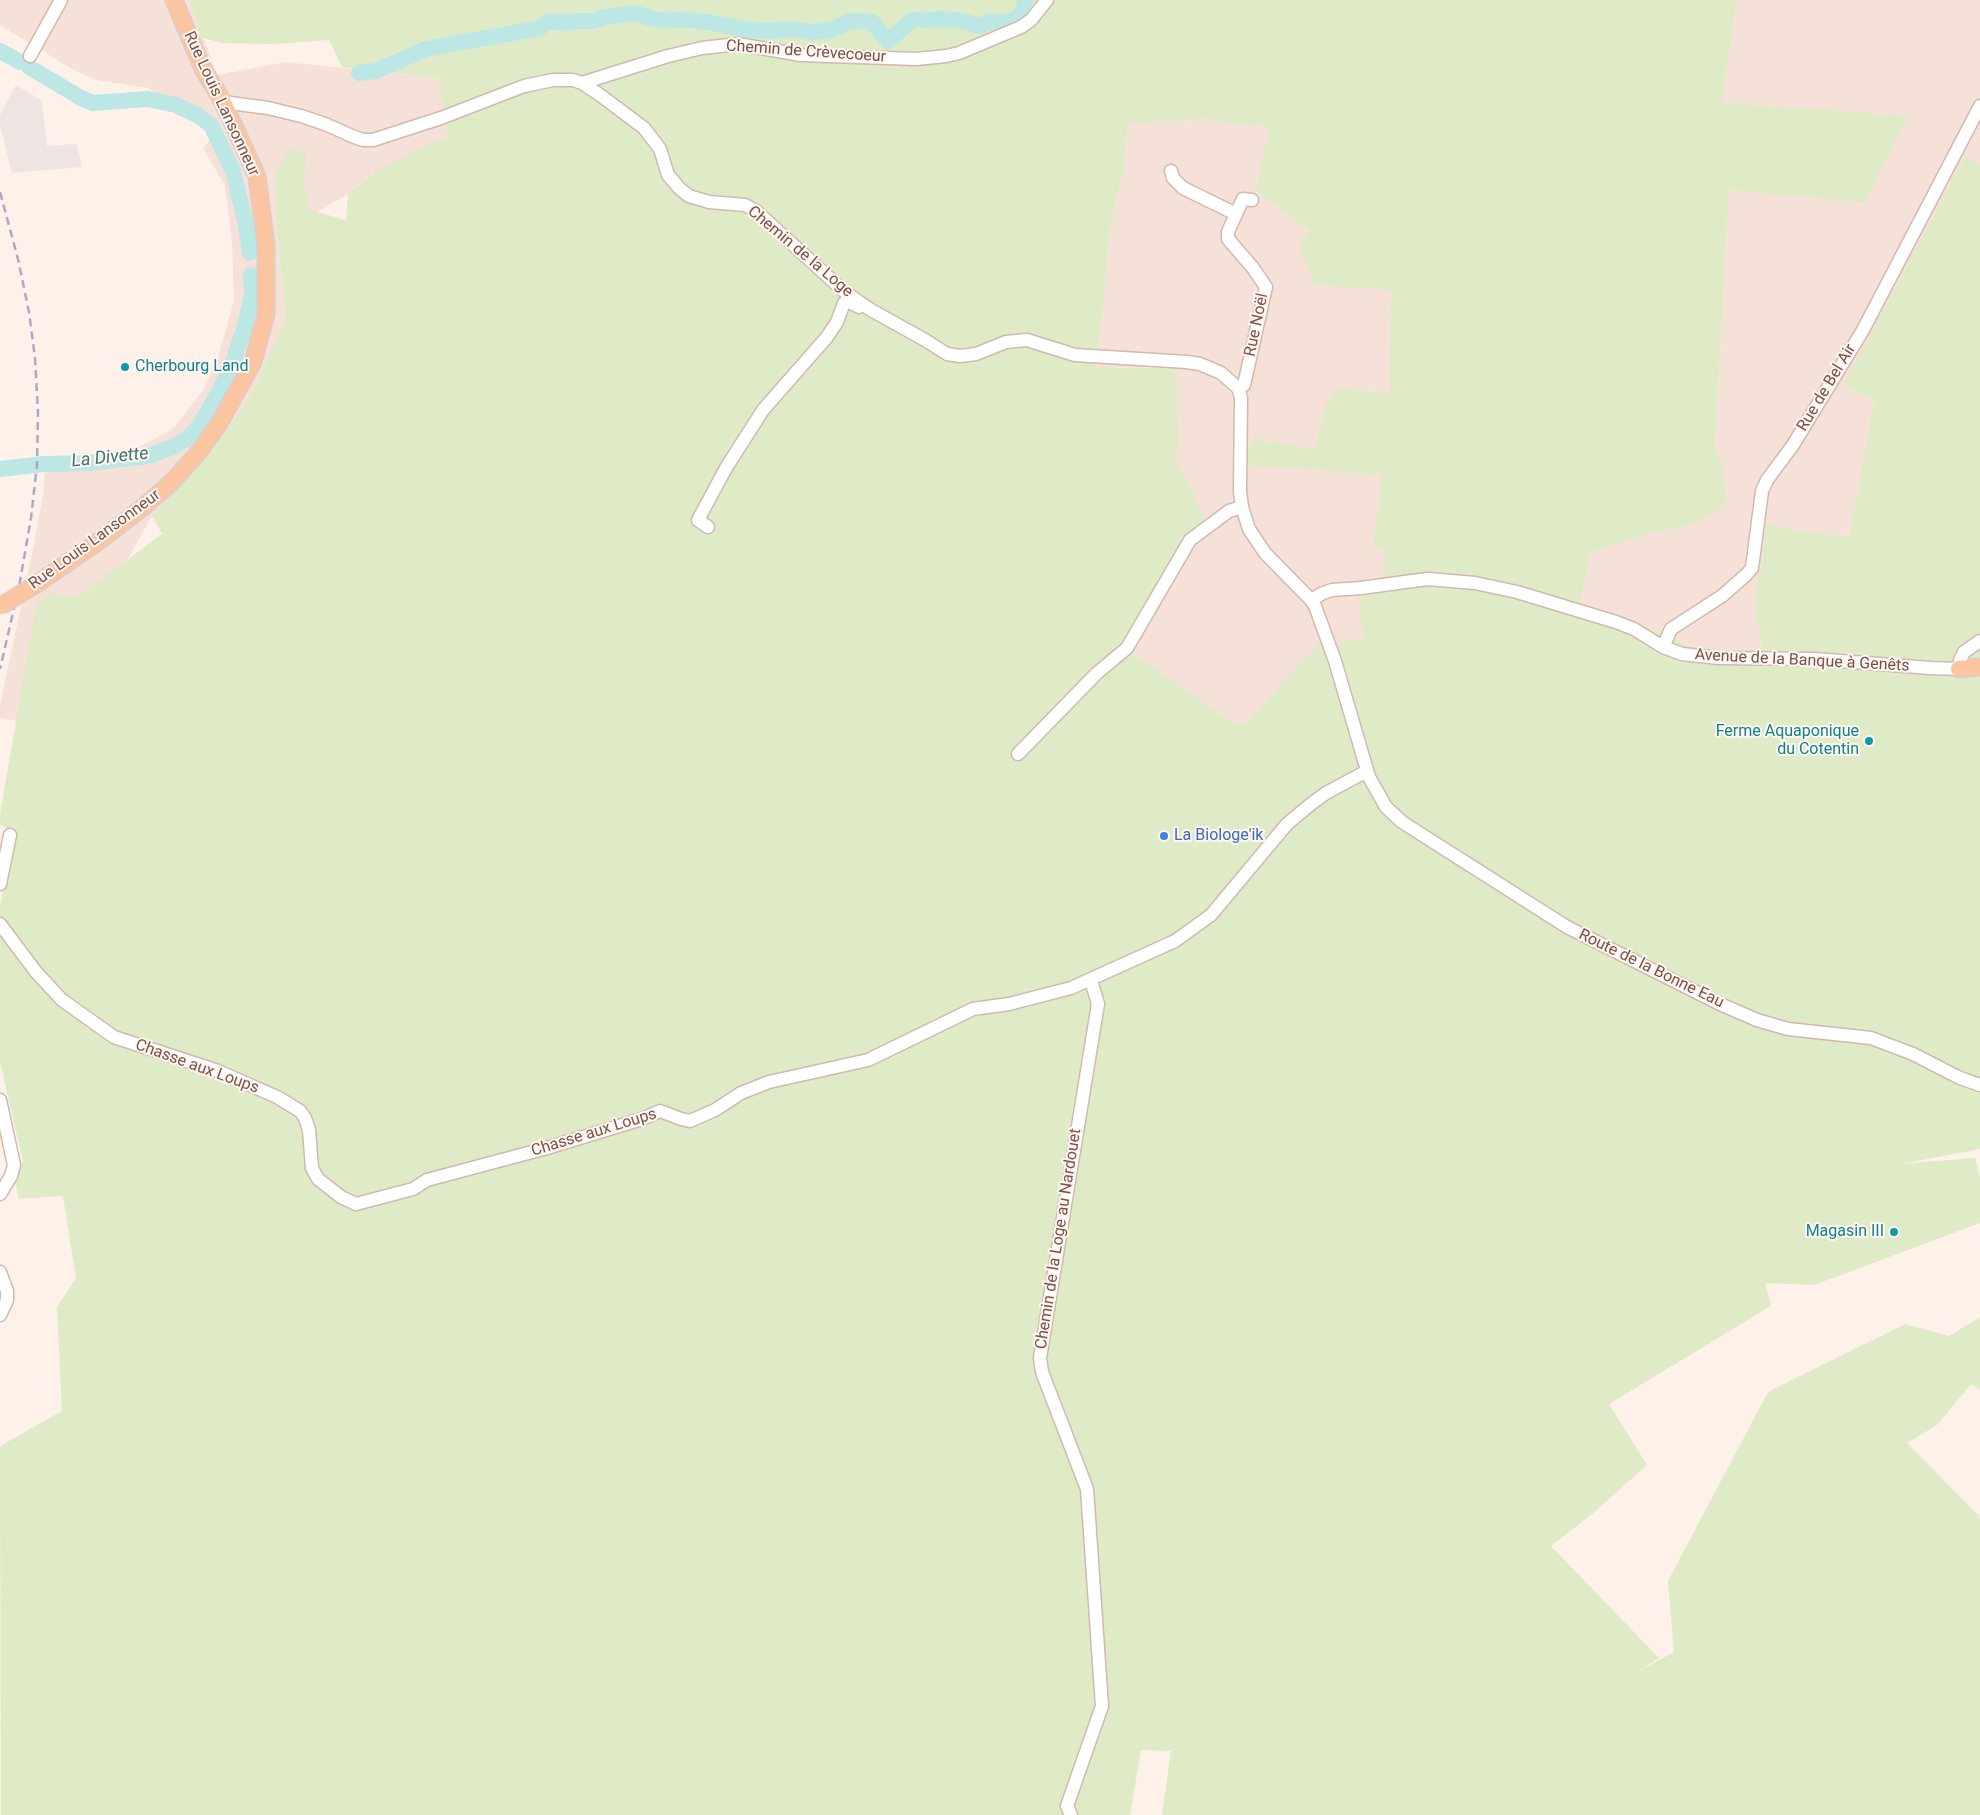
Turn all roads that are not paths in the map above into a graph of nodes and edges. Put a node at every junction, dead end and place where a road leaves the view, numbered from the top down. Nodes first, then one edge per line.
1 (61, 0) edge
2 (174, 0) edge
3 (1047, 0) edge
4 (30, 56) dead end
5 (582, 83) junction
6 (223, 102) junction
7 (1978, 114) edge
8 (1171, 171) dead end
9 (1252, 200) dead end
10 (1236, 214) junction
11 (871, 310) junction
12 (1238, 388) junction
13 (1242, 507) junction
14 (708, 527) dead end
15 (1311, 600) junction
16 (1, 606) edge
17 (1980, 641) edge
18 (1663, 647) junction
19 (1980, 668) edge
20 (1959, 669) junction
21 (1018, 754) dead end
22 (1367, 770) junction
23 (10, 836) dead end
24 (0, 884) edge
25 (0, 924) edge
26 (1091, 980) junction
27 (1980, 1085) edge
28 (0, 1100) edge
29 (0, 1194) edge
30 (0, 1272) edge
31 (0, 1315) edge
32 (1071, 1815) edge

1 - 4 street
2 - 6 main road, Rue Louis Lansonneur
3 - 5 street, Chemin de Crèvecoeur
5 - 6 street, Chemin de la Loge
5 - 11 street, Chemin de la Loge
6 - 16 main road, Rue Louis Lansonneur, bridge
7 - 18 street, Rue de Bel Air
8 - 10 street
9 - 10 street, Rue Noël
10 - 12 street, Rue Noël
11 - 12 street, Chemin de la Loge
11 - 14 street
12 - 13 street
13 - 15 street
13 - 21 street
15 - 18 street, Avenue de la Banque à Genêts
15 - 22 street, Route de la Bonne Eau
17 - 20 street
18 - 20 street, Avenue de la Banque à Genêts
19 - 20 main road, Avenue de la Banque à Genêts
22 - 26 street, Chasse aux Loups
22 - 27 street, Route de la Bonne Eau
23 - 24 street
25 - 26 street, Chasse aux Loups
26 - 32 street, Chemin de la Loge au Nardouet
28 - 29 street
30 - 31 street

